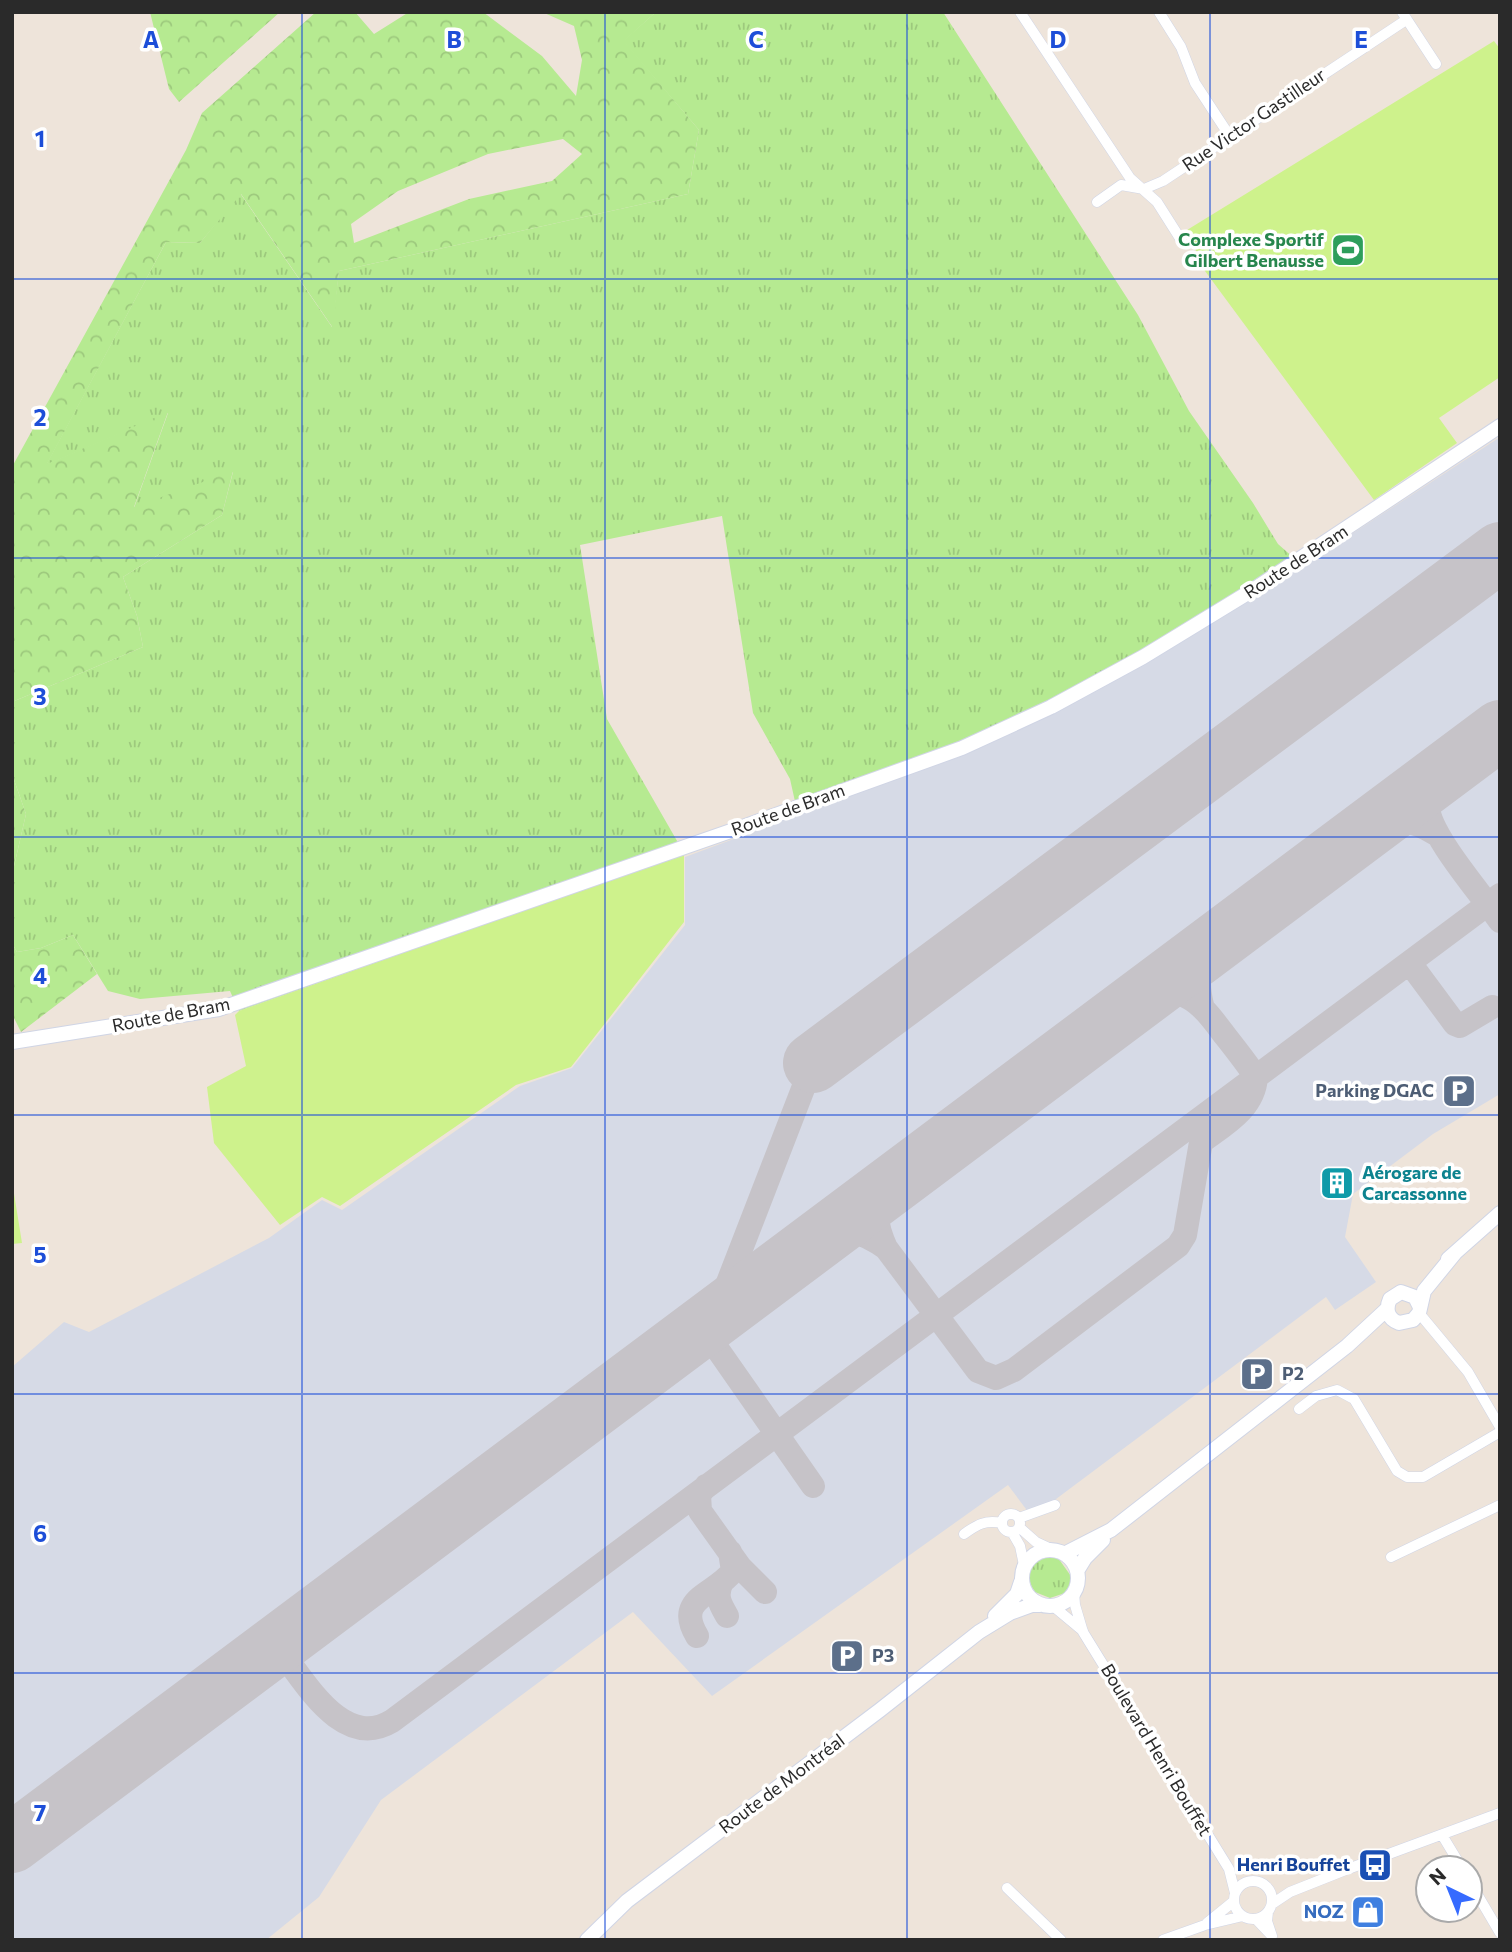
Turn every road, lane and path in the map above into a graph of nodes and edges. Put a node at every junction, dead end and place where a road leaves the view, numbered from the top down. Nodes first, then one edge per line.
1 (1020, 12) edge
2 (1159, 12) edge
3 (1404, 16) edge
4 (1436, 64) dead end
5 (1229, 135) junction
6 (1144, 189) junction
7 (1097, 202) dead end
8 (1183, 243) dead end
9 (1500, 426) edge
10 (12, 1042) edge
11 (1500, 1213) edge
12 (1455, 1253) junction
13 (1406, 1292) junction
14 (1416, 1314) junction
15 (1391, 1315) junction
16 (1298, 1409) dead end
17 (1500, 1430) edge
18 (1055, 1505) dead end
19 (1500, 1505) edge
20 (1002, 1523) junction
21 (1017, 1526) junction
22 (1111, 1530) junction
23 (964, 1534) dead end
24 (1058, 1552) junction
25 (1391, 1557) dead end
26 (1024, 1565) junction
27 (1077, 1571) junction
28 (1021, 1582) junction
29 (1074, 1592) junction
30 (1046, 1605) junction
31 (979, 1632) junction
32 (1083, 1632) junction
33 (1500, 1813) edge
34 (1442, 1835) junction
35 (1454, 1854) edge
36 (1229, 1869) junction
37 (1249, 1881) junction
38 (1268, 1887) junction
39 (1007, 1888) dead end
40 (1290, 1892) junction
41 (1234, 1897) junction
42 (1484, 1906) edge
43 (1270, 1908) junction
44 (1243, 1916) junction
45 (1255, 1919) junction
46 (1205, 1925) junction
47 (1500, 1933) edge
48 (1274, 1938) edge
49 (587, 1940) edge
50 (1061, 1940) edge
51 (1163, 1940) edge

1 - 6 street
2 - 5 street
3 - 4 street, Rue Victor Gastilleur
3 - 5 street, Rue Victor Gastilleur
5 - 6 street, Rue Victor Gastilleur
6 - 7 street, Rue Victor Gastilleur
6 - 8 street
9 - 10 main road, Route de Bram
11 - 12 main road
12 - 13 main road
12 - 14 main road
13 - 14 main road
13 - 15 main road
14 - 15 main road
14 - 17 street
15 - 22 main road
16 - 17 street
18 - 21 street
19 - 25 street
20 - 21 street
20 - 21 street
20 - 23 street
21 - 24 street
21 - 26 street
22 - 24 main road
22 - 27 main road
24 - 26 main road
24 - 27 main road
26 - 28 main road
27 - 29 main road
28 - 30 main road
28 - 31 main road, Route de Montréal
29 - 30 main road
29 - 32 street, Boulevard Henri Bouffet
30 - 31 main road, Route de Montréal
30 - 32 street, Boulevard Henri Bouffet
31 - 49 main road, Route de Montréal
32 - 36 street, Boulevard Henri Bouffet
33 - 34 street
34 - 35 street
34 - 40 street
36 - 37 street, Boulevard Henri Bouffet
36 - 41 street, Boulevard Henri Bouffet
37 - 38 street
37 - 41 street
38 - 40 street
38 - 43 street
39 - 50 street
40 - 43 street
41 - 44 street
41 - 46 street
42 - 47 street
43 - 45 street
43 - 48 street
44 - 45 street
44 - 46 street
45 - 48 street
46 - 51 street

